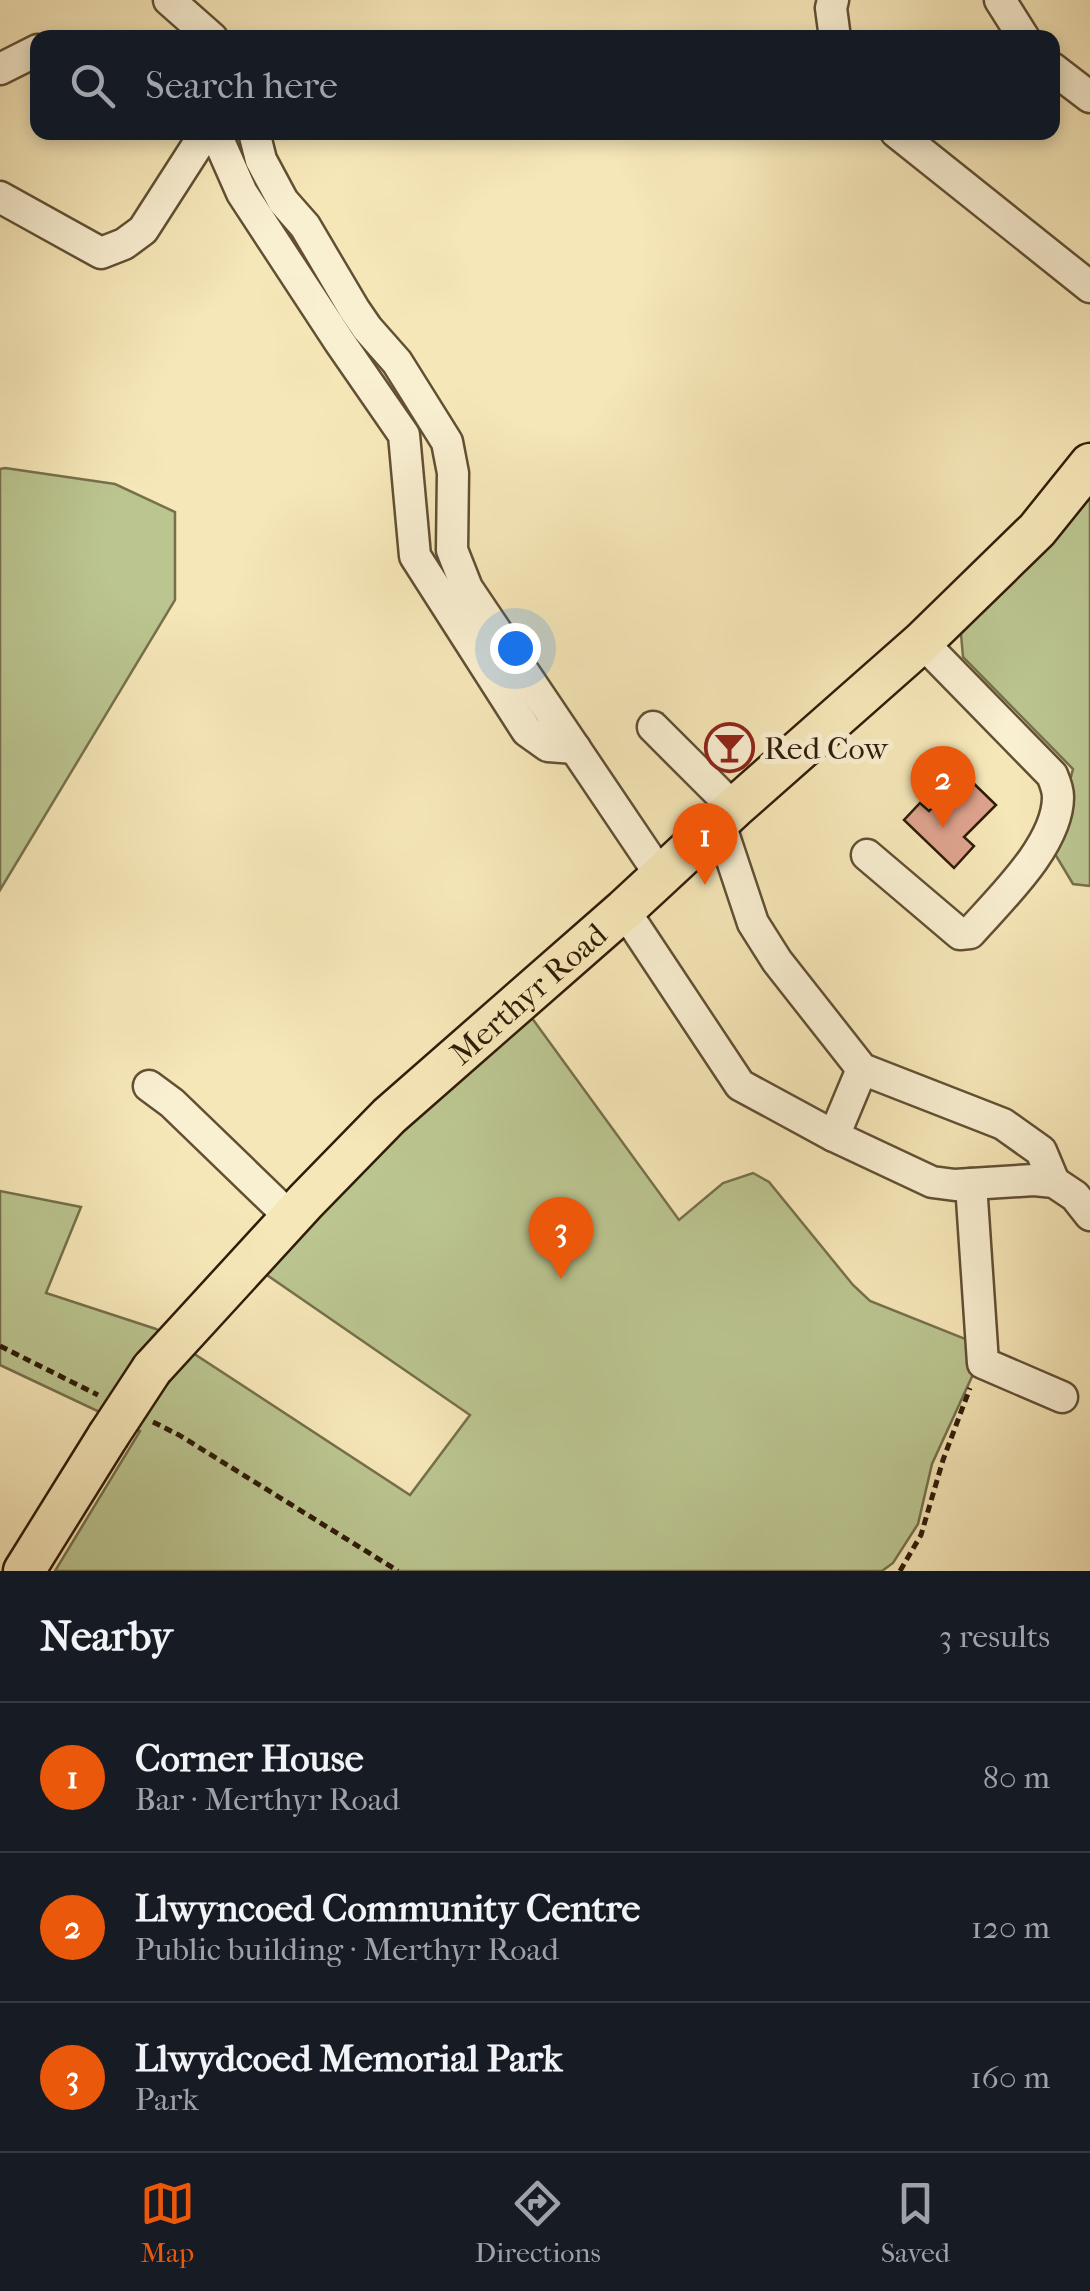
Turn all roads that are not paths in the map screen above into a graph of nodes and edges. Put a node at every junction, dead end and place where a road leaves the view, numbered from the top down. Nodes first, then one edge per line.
1 (169, 0) edge
2 (832, 0) edge
3 (1000, 0) edge
4 (203, 30) edge
5 (834, 30) edge
6 (1019, 30) edge
7 (30, 54) edge
8 (0, 69) edge
9 (1060, 74) edge
10 (1090, 97) edge
11 (201, 140) edge
12 (219, 140) edge
13 (256, 140) edge
14 (906, 140) edge
15 (0, 197) edge
16 (1090, 288) edge
17 (1090, 464) edge
18 (922, 642) junction
19 (653, 728) dead end
20 (575, 748) junction
21 (727, 815) junction
22 (867, 855) dead end
23 (661, 876) junction
24 (624, 910) junction
25 (862, 1069) junction
26 (149, 1086) dead end
27 (834, 1136) junction
28 (1054, 1182) junction
29 (971, 1184) junction
30 (1090, 1215) edge
31 (290, 1218) junction
32 (1062, 1398) dead end
33 (24, 1571) edge

1 - 4 street
2 - 5 street
3 - 6 street
7 - 8 street
9 - 10 street
11 - 15 street
12 - 20 street
13 - 20 street
14 - 16 street
17 - 18 main road, Merthyr Road
18 - 21 main road, Merthyr Road
18 - 22 street
19 - 21 street
20 - 23 street
21 - 23 main road, Merthyr Road
21 - 25 street
23 - 24 main road, Merthyr Road
24 - 27 street
24 - 31 main road, Merthyr Road
25 - 27 street
25 - 28 street
26 - 31 street
27 - 29 street
28 - 29 street
28 - 30 street
29 - 32 street
31 - 33 main road, Merthyr Road, bridge

